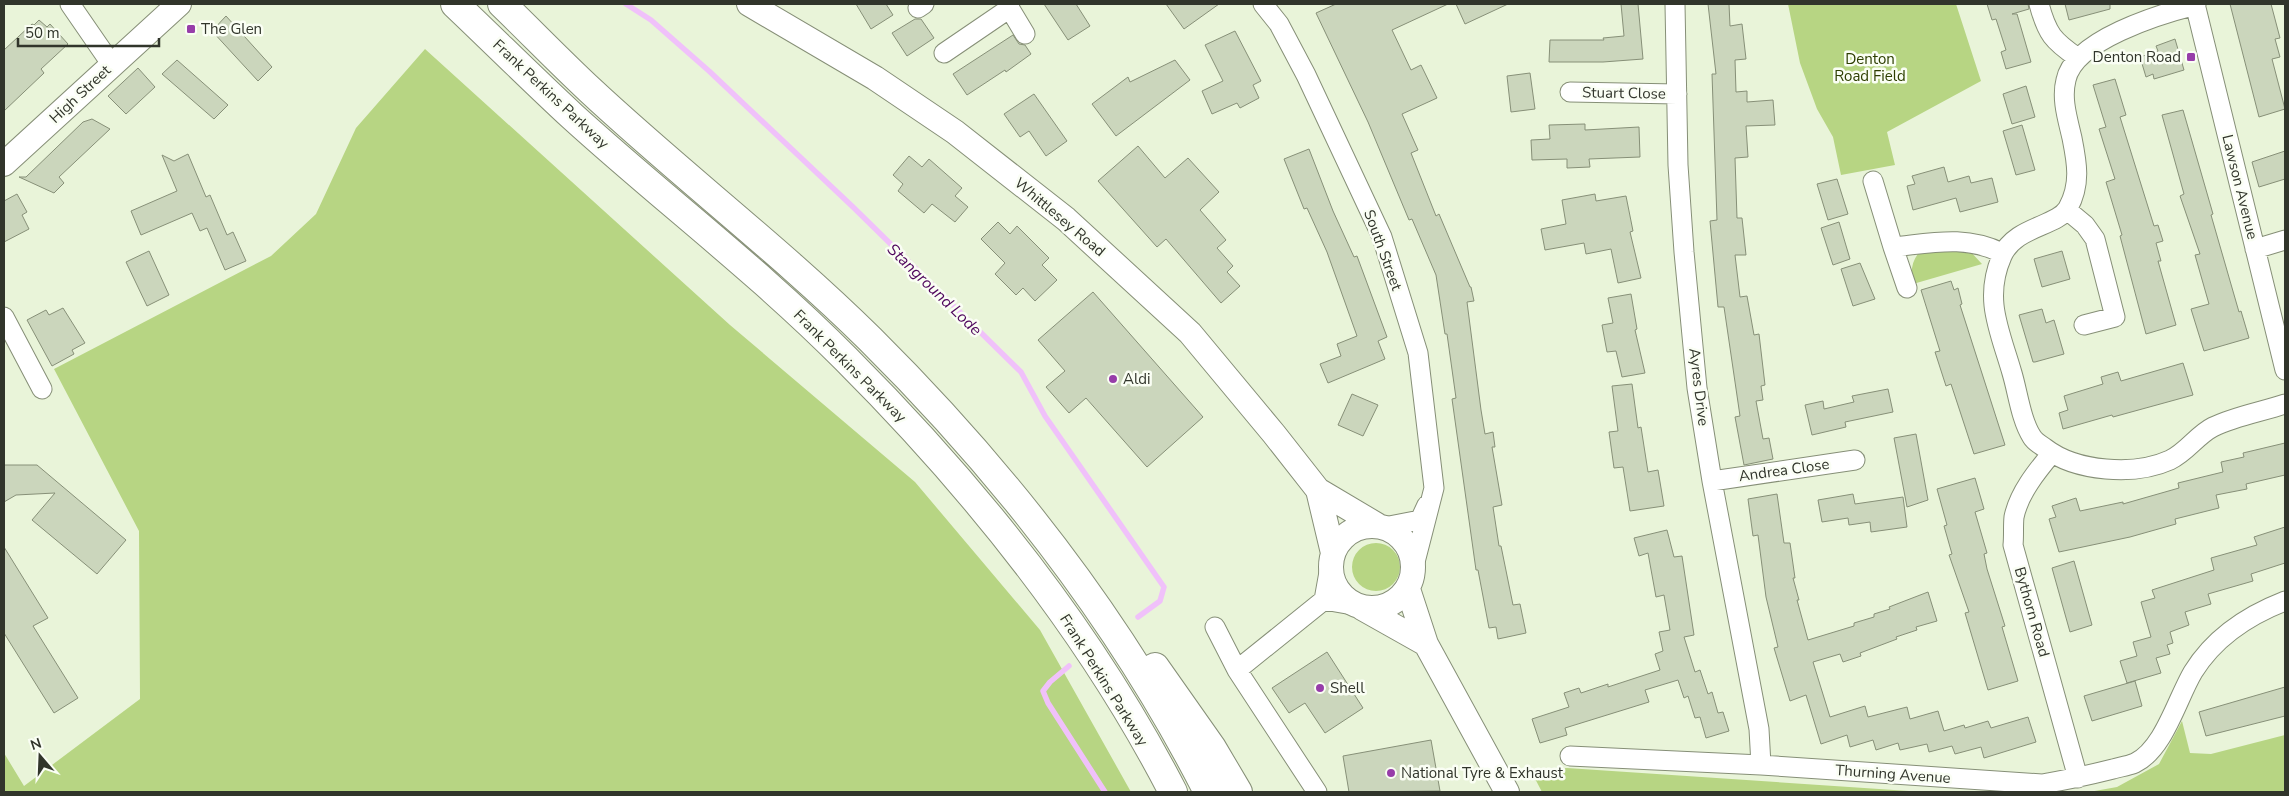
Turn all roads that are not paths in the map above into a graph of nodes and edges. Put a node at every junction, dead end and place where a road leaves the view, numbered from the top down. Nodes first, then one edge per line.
1 (70, 4) edge
2 (179, 4) edge
3 (455, 4) edge
4 (502, 4) edge
5 (749, 4) edge
6 (1263, 4) edge
7 (1675, 4) edge
8 (2039, 4) edge
9 (2195, 5) edge
10 (1008, 6) edge
11 (1025, 34) dead end
12 (944, 53) dead end
13 (2078, 58) junction
14 (112, 65) junction
15 (1570, 92) dead end
16 (1677, 94) junction
17 (4, 164) edge
18 (1873, 181) dead end
19 (2067, 210) junction
20 (2285, 240) edge
21 (1893, 247) junction
22 (2255, 249) junction
23 (2002, 254) junction
24 (1907, 288) dead end
25 (4, 317) edge
26 (2084, 324) dead end
27 (2285, 370) edge
28 (42, 389) dead end
29 (2285, 404) edge
30 (2052, 453) junction
31 (1855, 460) dead end
32 (1712, 481) junction
33 (1434, 488) junction
34 (1318, 490) junction
35 (1381, 526) junction
36 (1332, 557) junction
37 (1414, 566) junction
38 (1408, 589) junction
39 (1324, 600) junction
40 (2285, 601) edge
41 (1360, 607) junction
42 (1107, 621) junction
43 (1215, 627) dead end
44 (1426, 644) junction
45 (1237, 670) junction
46 (1570, 756) dead end
47 (1761, 765) junction
48 (2078, 778) junction
49 (1172, 792) edge
50 (1208, 792) edge
51 (1238, 792) edge
52 (1317, 792) edge
53 (1507, 792) edge

1 - 14 street
2 - 14 main road, High Street
3 - 49 highway, Frank Perkins Parkway
4 - 42 highway, Frank Perkins Parkway
5 - 34 main road, Whittlesey Road
6 - 33 street, South Street
7 - 16 street, Ayres Drive
8 - 13 street
9 - 13 street
9 - 22 street, Lawson Avenue
10 - 11 street
10 - 12 street
13 - 19 street
14 - 17 main road, High Street
15 - 16 street, Stuart Close
16 - 32 street, Ayres Drive
18 - 21 street
19 - 23 street
19 - 26 street
20 - 22 street
21 - 23 street
21 - 24 street
22 - 27 street, Lawson Avenue
23 - 30 street
25 - 28 street
29 - 30 street
30 - 48 street, Bythorn Road
31 - 32 street, Andrea Close
32 - 47 street, Ayres Drive
33 - 35 street
33 - 37 street, South Street
34 - 35 main road, Whittlesey Road
34 - 36 main road, Whittlesey Road
35 - 36 main road
35 - 37 main road
36 - 39 street
36 - 41 main road
37 - 38 main road
38 - 41 main road
38 - 44 main road
39 - 41 street
39 - 45 street
40 - 48 street, Thurning Avenue
41 - 44 main road
42 - 50 highway, Frank Perkins Parkway
42 - 51 highway
43 - 45 street
44 - 53 main road
45 - 52 street
46 - 47 street, Thurning Avenue
47 - 48 street, Thurning Avenue

